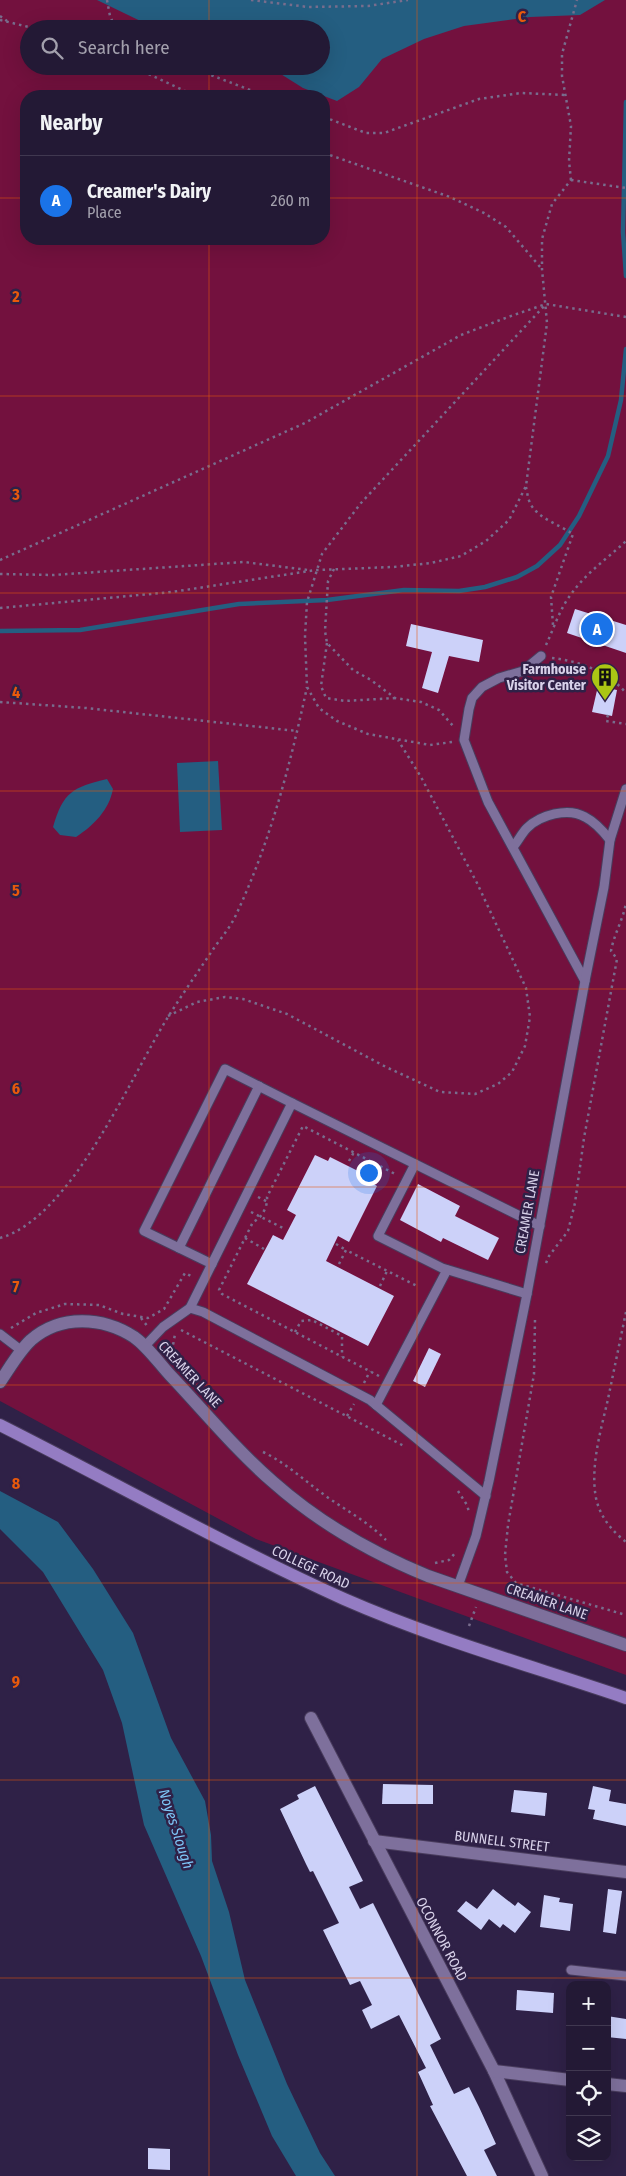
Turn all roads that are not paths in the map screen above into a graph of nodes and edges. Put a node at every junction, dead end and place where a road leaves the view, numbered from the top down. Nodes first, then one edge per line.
1 (541, 656) road end
2 (626, 789) edge
3 (610, 840) junction
4 (514, 847) junction
5 (585, 981) junction
6 (259, 1086) junction
7 (292, 1103) junction
8 (415, 1164) junction
9 (540, 1226) junction
10 (179, 1248) junction
11 (212, 1264) junction
12 (447, 1270) junction
13 (527, 1294) junction
14 (190, 1308) junction
15 (1, 1335) edge
16 (144, 1347) junction
17 (22, 1351) junction
18 (0, 1382) edge
19 (376, 1405) junction
20 (0, 1425) edge
21 (486, 1496) junction
22 (458, 1586) junction
23 (626, 1645) edge
24 (626, 1698) edge
25 (311, 1718) dead end
26 (374, 1841) junction
27 (626, 1872) edge
28 (571, 1970) dead end
29 (626, 1976) edge
30 (494, 2071) junction
31 (566, 2080) edge
32 (611, 2084) edge
33 (626, 2086) edge
34 (542, 2176) edge

1 - 4 lane
2 - 3 lane, CREAMER LANE
3 - 4 lane
3 - 5 lane, CREAMER LANE
4 - 5 lane
5 - 9 lane, CREAMER LANE
6 - 7 lane
6 - 10 lane
6 - 10 lane
7 - 8 lane
7 - 11 lane
8 - 9 lane
8 - 12 lane
9 - 13 lane, CREAMER LANE
10 - 11 lane
11 - 14 lane
12 - 13 lane
12 - 19 lane
13 - 21 lane, CREAMER LANE
14 - 16 lane
14 - 19 lane
15 - 17 lane
16 - 17 street, CREAMER LANE
16 - 22 street, CREAMER LANE
17 - 18 street, CREAMER LANE
19 - 21 lane
20 - 24 main road, COLLEGE ROAD
21 - 22 lane, CREAMER LANE
22 - 23 street, CREAMER LANE
25 - 26 street, OCONNOR ROAD
26 - 27 street, BUNNELL STREET
26 - 30 street, OCONNOR ROAD
28 - 29 lane
30 - 31 street
30 - 34 street, OCONNOR ROAD
32 - 33 street

